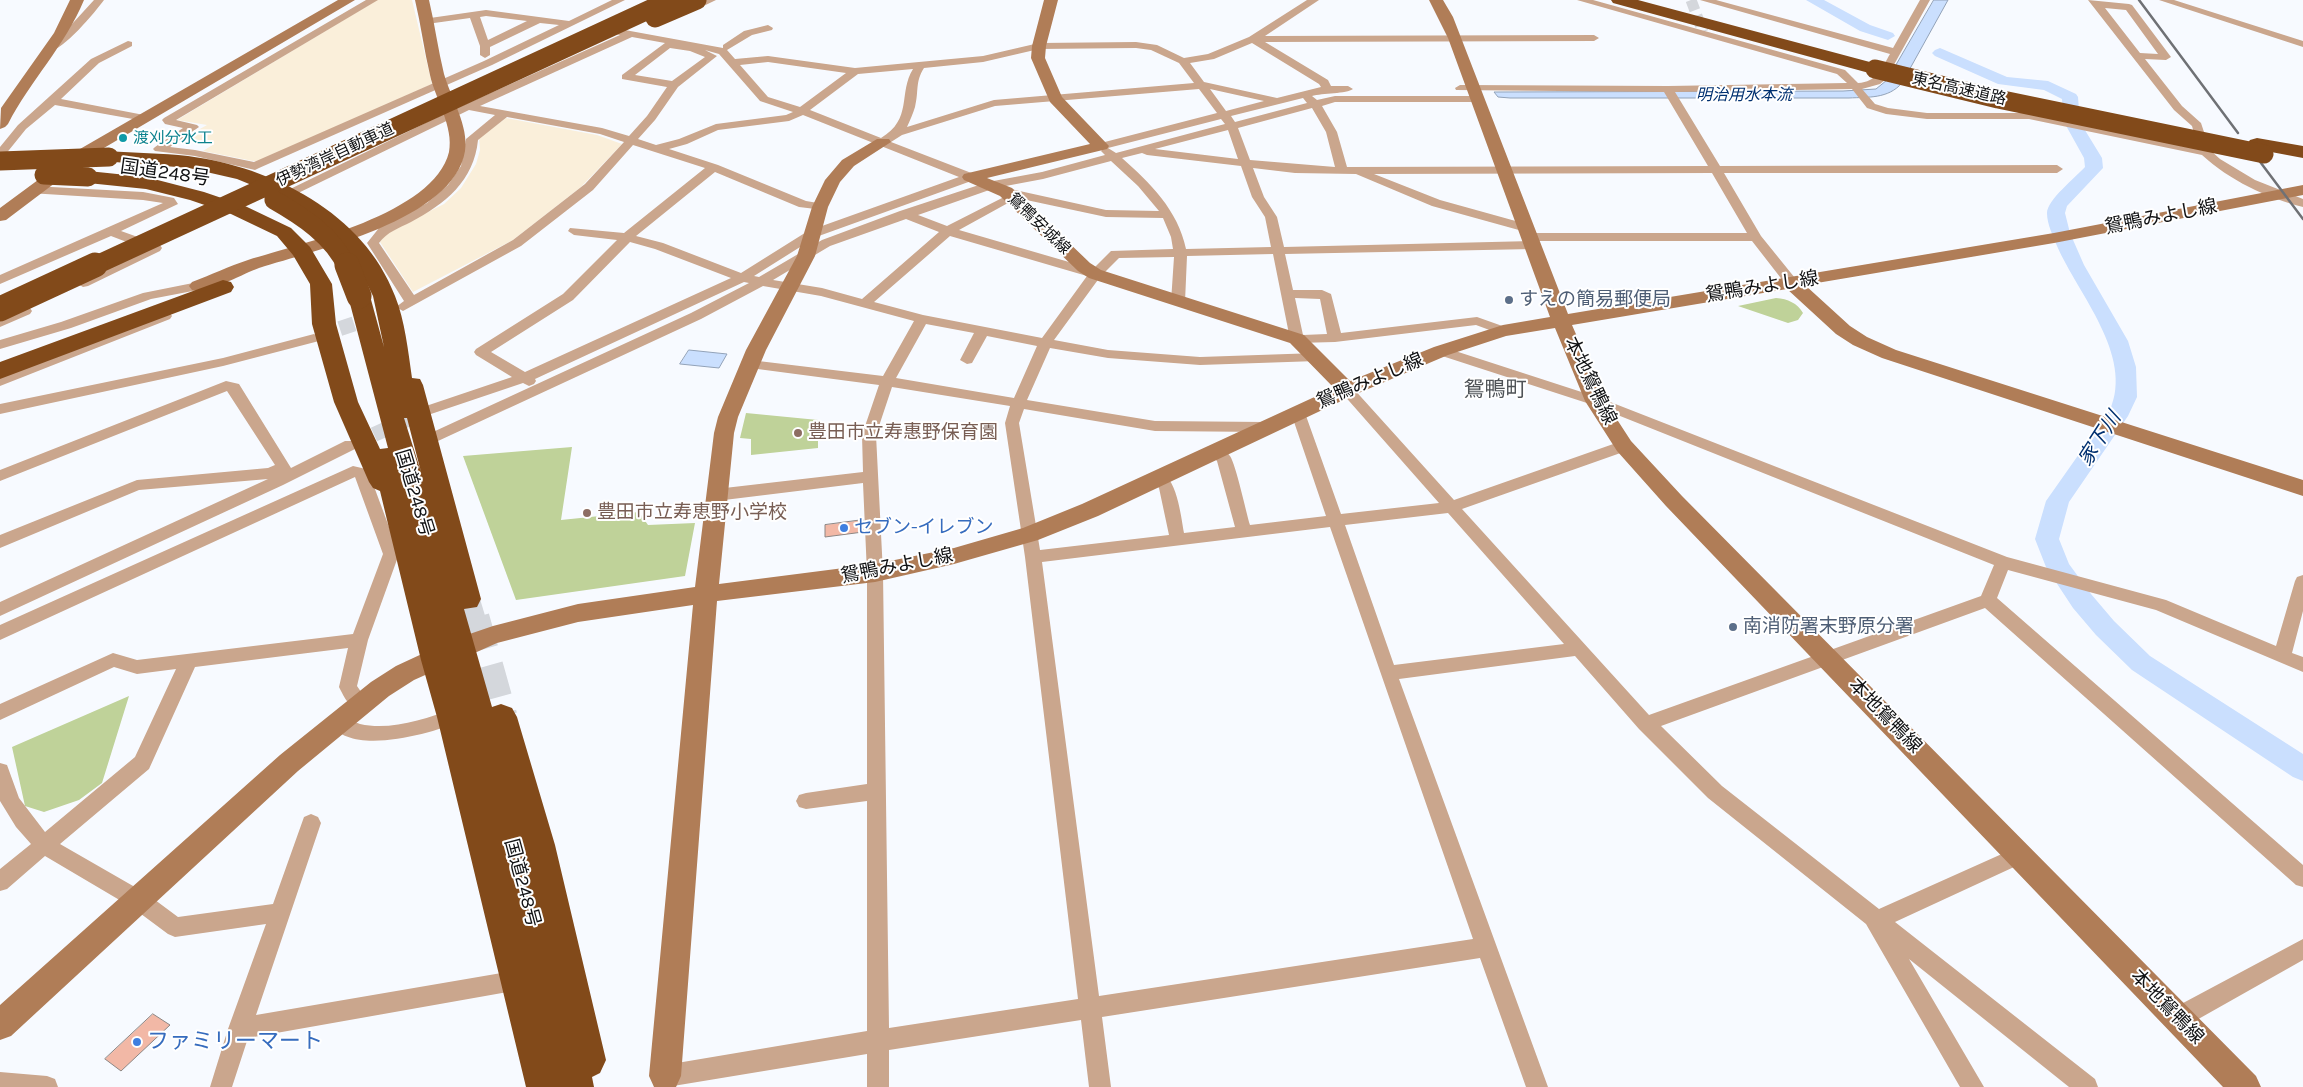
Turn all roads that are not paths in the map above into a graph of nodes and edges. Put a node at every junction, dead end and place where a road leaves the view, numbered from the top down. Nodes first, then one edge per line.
1 (77, 0) edge
2 (99, 0) edge
3 (348, 0) edge
4 (373, 0) edge
5 (422, 0) edge
6 (620, 0) edge
7 (627, 0) edge
8 (648, 0) edge
9 (670, 0) edge
10 (696, 0) edge
11 (711, 0) edge
12 (1051, 0) edge
13 (1314, 0) edge
14 (1436, 0) edge
15 (1582, 0) edge
16 (1609, 0) edge
17 (1619, 0) edge
18 (1644, 0) edge
19 (1674, 0) edge
20 (1705, 0) edge
21 (1925, 0) edge
22 (2164, 0) edge
23 (2095, 2) edge
24 (2192, 3) dead end
25 (474, 14) junction
26 (540, 19) junction
27 (427, 21) junction
28 (570, 24) junction
29 (768, 28) dead end
30 (632, 33) junction
31 (2271, 34) junction
32 (1454, 38) junction
33 (1594, 38) dead end
34 (1754, 38) junction
35 (1253, 39) junction
36 (128, 44) dead end
37 (2303, 44) edge
38 (1039, 46) junction
39 (727, 47) dead end
40 (51, 48) junction
41 (485, 51) joint
42 (2139, 56) junction
43 (1882, 60) junction
44 (1183, 61) junction
45 (732, 63) junction
46 (921, 64) junction
47 (855, 71) junction
48 (440, 84) junction
49 (1201, 85) junction
50 (674, 86) junction
51 (1855, 88) junction
52 (1327, 89) junction
53 (1668, 90) junction
54 (1304, 94) junction
55 (1476, 94) junction
56 (1055, 99) junction
57 (53, 100) junction
58 (1674, 100) joint
59 (425, 101) junction
60 (1276, 102) junction
61 (1315, 103) junction
62 (469, 107) junction
63 (802, 111) junction
64 (506, 113) junction
65 (450, 115) junction
66 (144, 118) junction
67 (1229, 120) junction
68 (0, 124) edge
69 (898, 133) junction
70 (632, 140) junction
71 (883, 142) junction
72 (656, 148) junction
73 (2261, 149) junction
74 (1139, 151) junction
75 (1108, 152) junction
76 (2206, 152) junction
77 (2303, 152) edge
78 (2303, 161) edge
79 (0, 162) edge
80 (1245, 163) junction
81 (98, 168) junction
82 (714, 168) junction
83 (2057, 169) dead end
84 (1348, 171) junction
85 (1504, 171) junction
86 (1716, 171) junction
87 (990, 186) junction
88 (33, 190) junction
89 (2303, 190) edge
90 (2280, 194) junction
91 (275, 200) junction
92 (894, 203) junction
93 (2303, 203) edge
94 (820, 207) junction
95 (1167, 214) junction
96 (906, 215) junction
97 (0, 216) edge
98 (195, 220) junction
99 (110, 231) junction
100 (574, 231) dead end
101 (948, 231) junction
102 (347, 236) junction
103 (627, 237) junction
104 (1530, 237) junction
105 (1756, 237) junction
106 (809, 243) junction
107 (1277, 251) junction
108 (302, 252) junction
109 (1180, 252) junction
110 (1095, 274) junction
111 (742, 278) junction
112 (0, 280) edge
113 (759, 282) junction
114 (1792, 283) junction
115 (198, 286) junction
116 (789, 286) junction
117 (223, 287) junction
118 (0, 292) edge
119 (1287, 294) junction
120 (1178, 302) junction
121 (865, 303) junction
122 (0, 309) edge
123 (922, 319) junction
124 (1561, 320) junction
125 (0, 323) edge
126 (1503, 331) junction
127 (982, 332) junction
128 (314, 338) tunnel mouth
129 (1334, 338) junction
130 (1297, 339) junction
131 (1045, 344) junction
132 (0, 345) edge
133 (1441, 351) junction
134 (1317, 357) junction
135 (0, 360) edge
136 (968, 360) dead end
137 (750, 364) junction
138 (0, 371) edge
139 (524, 378) junction
140 (0, 381) edge
141 (886, 382) junction
142 (539, 388) junction
143 (1347, 390) junction
144 (1595, 401) junction
145 (1019, 402) junction
146 (0, 409) edge
147 (1298, 413) junction
148 (1265, 427) junction
149 (399, 441) junction
150 (1624, 446) junction
151 (1215, 451) junction
152 (0, 476) edge
153 (274, 477) junction
154 (870, 477) junction
155 (1158, 477) junction
156 (2303, 488) edge
157 (716, 495) junction
158 (232, 503) junction
159 (1450, 507) junction
160 (244, 520) junction
161 (1336, 521) junction
162 (1244, 532) junction
163 (1030, 534) junction
164 (1178, 540) junction
165 (0, 542) edge
166 (401, 545) junction
167 (1033, 557) junction
168 (2003, 562) junction
169 (875, 573) junction
170 (2303, 581) edge
171 (706, 594) junction
172 (467, 599) tunnel mouth
173 (1988, 600) junction
174 (0, 609) edge
175 (0, 633) edge
176 (359, 640) junction
177 (1578, 649) junction
178 (449, 653) junction
179 (2282, 656) junction
180 (1828, 659) junction
181 (189, 661) junction
182 (2303, 665) edge
183 (1388, 673) junction
184 (361, 706) junction
185 (0, 712) edge
186 (453, 717) junction
187 (501, 717) tunnel mouth
188 (339, 722) junction
189 (1646, 724) junction
190 (0, 771) edge
191 (876, 791) junction
192 (806, 801) dead end
193 (311, 823) dead end
194 (44, 845) junction
195 (2020, 855) junction
196 (2303, 878) edge
197 (0, 882) edge
198 (140, 901) junction
199 (282, 912) junction
200 (1875, 920) junction
201 (1486, 948) junction
202 (2303, 949) edge
203 (519, 980) junction
204 (1090, 1009) junction
205 (2178, 1018) junction
206 (0, 1025) edge
207 (240, 1028) junction
208 (878, 1039) junction
209 (665, 1076) joint
210 (0, 1083) edge
211 (46, 1087) edge
212 (221, 1087) edge
213 (545, 1087) edge
214 (575, 1087) edge
215 (593, 1087) edge
216 (878, 1087) edge
217 (1100, 1087) edge
218 (1537, 1087) edge
219 (1973, 1087) edge
220 (2087, 1087) edge
221 (2245, 1087) edge

1 - 40 street
2 - 40 street
3 - 66 street
4 - 48 street
5 - 27 street
6 - 28 street
7 - 59 highway
8 - 59 highway, 伊勢湾岸自動車道
9 - 98 highway, 伊勢湾岸自動車道, bridge
10 - 98 highway, bridge
11 - 30 street
12 - 38 street
13 - 35 street
14 - 32 street, 本地鴛鴨線
15 - 51 street
16 - 34 highway
17 - 34 highway, 東名高速道路
18 - 43 highway, 東名高速道路
19 - 43 highway
20 - 43 street
21 - 43 street
22 - 31 street
23 - 42 street
23 - 42 street
24 - 31 street
25 - 26 street
25 - 27 street
25 - 41 street
26 - 28 street
26 - 41 street
27 - 48 street
28 - 30 street
28 - 48 street
29 - 39 street
30 - 45 street
30 - 62 street
31 - 37 street
32 - 33 street
32 - 35 street
32 - 55 street, 本地鴛鴨線
34 - 43 highway, 東名高速道路
35 - 44 street
35 - 52 street
36 - 57 street
38 - 44 street
38 - 46 street
38 - 56 street
40 - 68 street
42 - 76 street
43 - 51 street
43 - 73 highway, 東名高速道路
43 - 73 highway, 東名高速道路, bridge
44 - 49 street
45 - 47 street
45 - 63 street
46 - 47 street
46 - 69 street
47 - 63 street
48 - 65 street
49 - 56 street
49 - 60 street
49 - 67 street
50 - 50 street
50 - 70 street
51 - 53 street
51 - 76 street
52 - 54 street
52 - 55 street
53 - 55 street
53 - 58 street
54 - 60 street
54 - 61 street
55 - 61 street
55 - 85 street, 本地鴛鴨線
56 - 69 street
56 - 75 street
57 - 66 street
57 - 79 street
58 - 86 street
59 - 118 highway, 伊勢湾岸自動車道
60 - 67 street
61 - 67 street
61 - 84 street
62 - 64 street
62 - 65 street
63 - 71 street
63 - 72 street
64 - 70 street
64 - 70 street
65 - 91 street
65 - 102 street
66 - 88 street
67 - 74 street
67 - 75 street
67 - 80 street
69 - 71 street
70 - 72 street
71 - 87 street
71 - 94 street
72 - 82 street
73 - 77 highway, 東名高速道路
73 - 78 highway, 東名高速道路
74 - 75 street
74 - 80 street
75 - 87 street
75 - 87 street, 鴛鴨安城線
75 - 95 street
76 - 90 street
79 - 81 highway, 国道248号, bridge
79 - 81 highway, bridge
80 - 84 street
80 - 107 street
81 - 91 highway, 国道248号
81 - 91 highway
81 - 108 highway
82 - 94 street
82 - 103 street
83 - 86 street
84 - 85 street
84 - 104 street
85 - 86 street
85 - 104 street, 本地鴛鴨線
86 - 105 street
87 - 92 street
87 - 95 street
87 - 96 street
87 - 101 street
87 - 110 street, 鴛鴨安城線
88 - 97 street
88 - 99 street
89 - 90 street, 鴛鴨みよし線
90 - 93 street
90 - 114 street, 鴛鴨みよし線
91 - 102 highway
91 - 149 highway, 国道248号
92 - 96 street
92 - 106 street
94 - 106 street
95 - 109 street
96 - 101 street
96 - 106 street
98 - 122 highway, 伊勢湾岸自動車道, bridge
99 - 112 street
99 - 125 street
100 - 103 street
101 - 110 street
101 - 121 street
102 - 108 street
102 - 149 highway
103 - 111 street
103 - 139 street
104 - 105 street
104 - 107 street
104 - 124 street, 本地鴛鴨線
105 - 114 street
106 - 111 street
106 - 113 street
106 - 116 street
107 - 109 street
107 - 119 street
108 - 115 street
108 - 117 street
108 - 149 highway
109 - 110 street
109 - 120 street
110 - 120 street, 鴛鴨安城線
110 - 131 street
111 - 113 street
111 - 139 street
113 - 116 street
113 - 142 street
114 - 124 street, 鴛鴨みよし線
114 - 156 street
115 - 132 street
115 - 135 highway
116 - 121 street
116 - 137 street
117 - 138 highway
117 - 140 street
119 - 129 street
119 - 130 street
120 - 130 street, 鴛鴨安城線
121 - 123 street
123 - 127 street
123 - 141 street
124 - 126 street, 鴛鴨みよし線
124 - 144 street, 本地鴛鴨線
126 - 129 street
126 - 133 street, 鴛鴨みよし線
127 - 131 street
127 - 136 street
128 - 146 street
129 - 130 street
130 - 134 street, 鴛鴨安城線
131 - 134 street
131 - 145 street
133 - 143 street, 鴛鴨みよし線
133 - 144 street
134 - 143 street, 鴛鴨安城線
137 - 141 street
137 - 157 street
139 - 142 street
139 - 149 street
141 - 145 street
141 - 154 street
142 - 149 street
143 - 147 street, 鴛鴨みよし線
143 - 159 street
144 - 150 street, 本地鴛鴨線
144 - 168 street
145 - 148 street
145 - 163 street
147 - 148 street, 鴛鴨みよし線
147 - 161 street
148 - 151 street, 鴛鴨みよし線
149 - 153 street
149 - 166 highway, 国道248号
149 - 172 highway
149 - 178 highway, 国道248号
150 - 159 street
150 - 180 street, 本地鴛鴨線
151 - 155 street, 鴛鴨みよし線
151 - 162 street
152 - 153 street
153 - 158 street
153 - 165 street
154 - 157 street
154 - 169 street
155 - 163 street, 鴛鴨みよし線
155 - 164 street
157 - 171 street
158 - 160 street
158 - 174 street
159 - 161 street
159 - 177 street
160 - 166 street
160 - 175 street
161 - 162 street
161 - 183 street
162 - 164 street
163 - 167 street
163 - 169 street, 鴛鴨みよし線
164 - 167 street
166 - 176 street
166 - 178 highway, 国道248号
167 - 204 street
168 - 173 street
168 - 179 street
169 - 171 street, 鴛鴨みよし線
169 - 191 street
170 - 179 street
171 - 178 street, 鴛鴨みよし線
171 - 209 street
173 - 180 street
173 - 196 street
176 - 181 street
176 - 184 street
177 - 183 street
177 - 189 street
178 - 184 street, 鴛鴨みよし線
178 - 186 highway, 国道248号
178 - 214 highway, 国道248号
179 - 182 street
180 - 189 street
180 - 195 street, 本地鴛鴨線
181 - 185 street
181 - 194 street
183 - 201 street
184 - 188 street, 鴛鴨みよし線
186 - 188 street
186 - 203 highway, 国道248号
187 - 215 highway
188 - 198 street, 鴛鴨みよし線
189 - 200 street
190 - 194 street
191 - 192 street
191 - 208 street
193 - 199 street
194 - 197 street
194 - 198 street
195 - 200 street
195 - 205 street, 本地鴛鴨線
198 - 199 street
198 - 206 street, 鴛鴨みよし線
199 - 207 street
200 - 219 street
200 - 220 street
201 - 204 street
201 - 218 street
202 - 205 street
203 - 207 street
203 - 213 highway, 国道248号
204 - 208 street
204 - 217 street
205 - 221 street, 本地鴛鴨線
207 - 212 street
208 - 209 street
208 - 216 street
210 - 211 street

